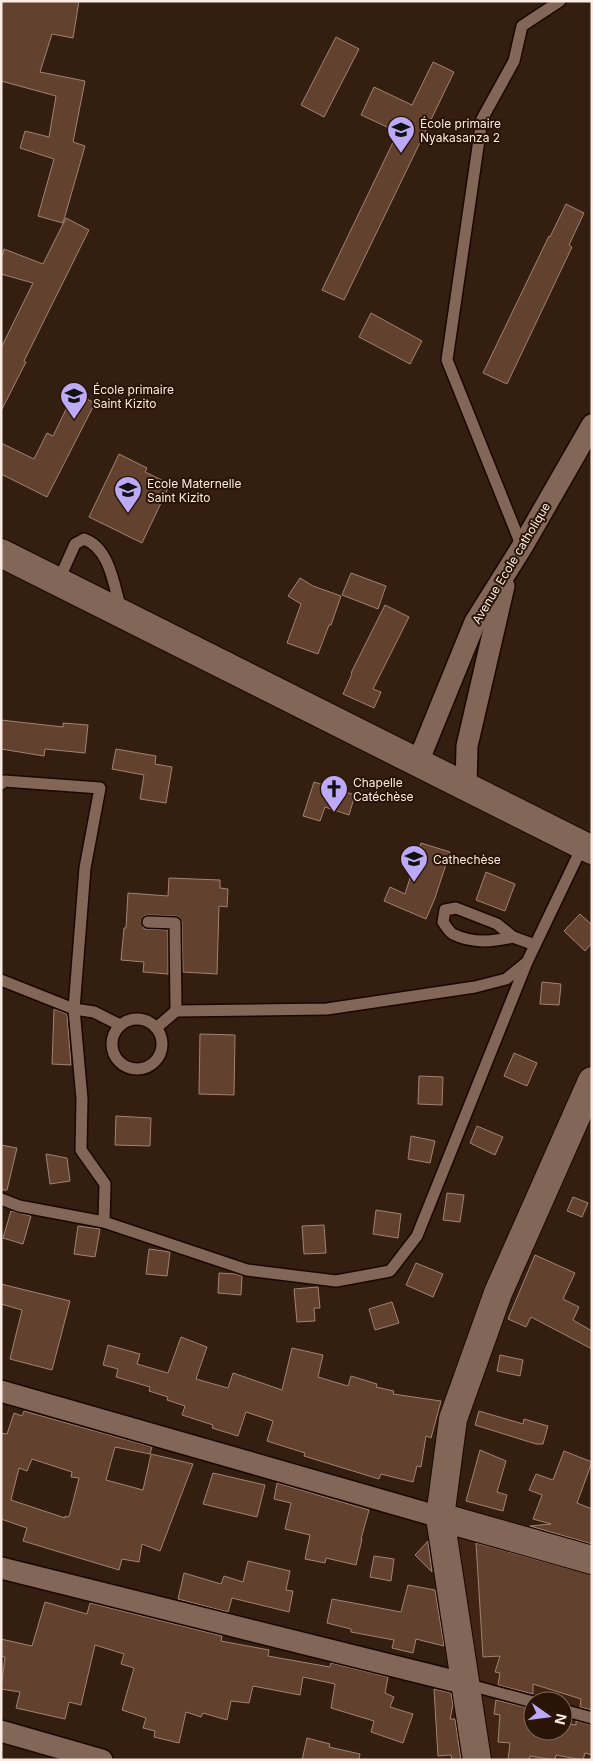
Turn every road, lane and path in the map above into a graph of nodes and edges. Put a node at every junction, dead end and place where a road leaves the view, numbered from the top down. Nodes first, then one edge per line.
1 (560, 1) edge
2 (592, 425) edge
3 (522, 547) junction
4 (1, 553) edge
5 (507, 570) junction
6 (58, 582) junction
7 (122, 614) junction
8 (418, 762) junction
9 (1, 784) edge
10 (466, 786) junction
11 (587, 848) edge
12 (148, 922) dead end
13 (513, 937) junction
14 (535, 945) junction
15 (527, 962) junction
16 (1, 980) edge
17 (74, 1009) junction
18 (176, 1011) junction
19 (120, 1025) junction
20 (156, 1028) junction
21 (592, 1081) edge
22 (1, 1199) edge
23 (104, 1222) junction
24 (1, 1390) edge
25 (440, 1517) junction
26 (592, 1560) edge
27 (1, 1568) edge
28 (466, 1684) junction
29 (523, 1699) edge
30 (573, 1713) edge
31 (592, 1718) edge
32 (1, 1731) edge
33 (102, 1760) edge
34 (477, 1760) edge

1 - 3 lane
2 - 3 street, Avenue Ecole catholique
3 - 5 street, Avenue Ecole catholique
4 - 6 street
5 - 8 street, Avenue Ecole catholique
5 - 10 street
6 - 7 street
6 - 7 lane
7 - 8 street
8 - 10 street
9 - 17 lane
10 - 11 street
11 - 14 lane
12 - 18 lane
13 - 13 lane
13 - 14 lane
14 - 15 lane
15 - 18 lane
15 - 23 lane
16 - 17 lane
17 - 19 lane
17 - 23 lane
18 - 20 lane
19 - 20 lane
19 - 20 lane
21 - 25 street
22 - 23 lane
24 - 25 street
25 - 26 street
25 - 28 street
27 - 28 street
28 - 29 lane
28 - 34 street
30 - 31 lane
32 - 33 street

